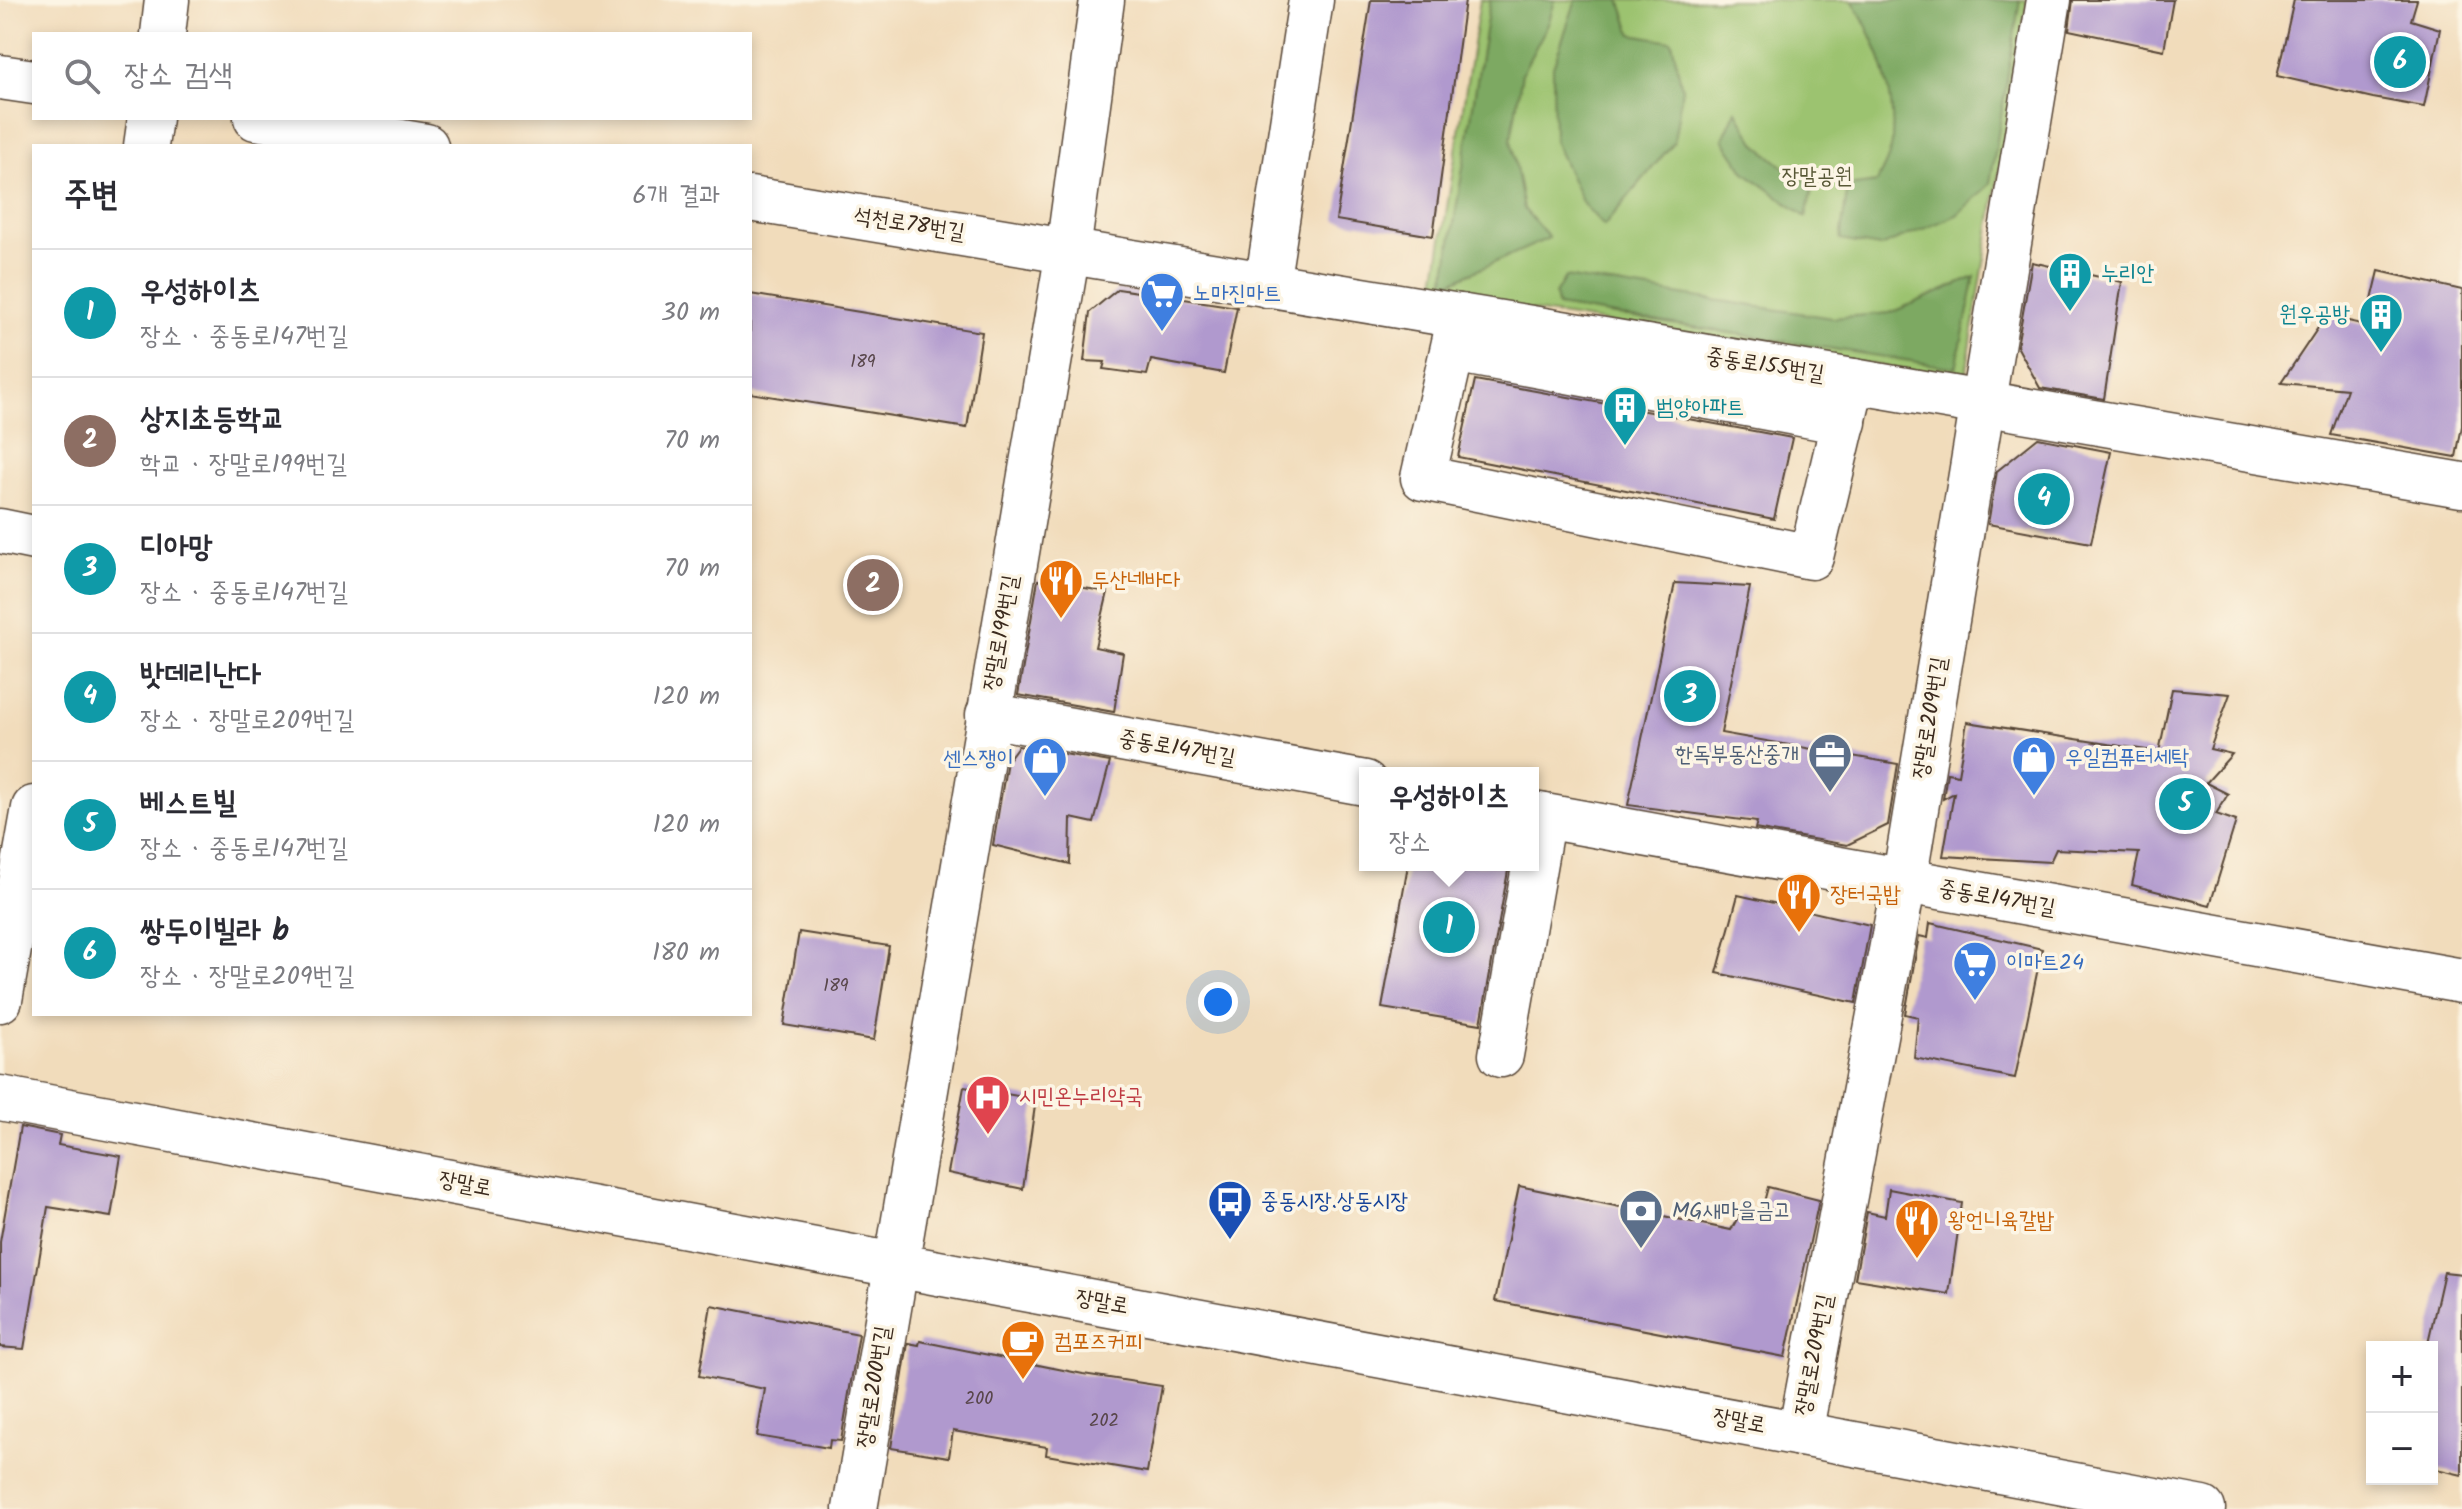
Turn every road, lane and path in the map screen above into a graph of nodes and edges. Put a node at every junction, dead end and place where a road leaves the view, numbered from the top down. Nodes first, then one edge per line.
1 (167, 0) edge
2 (1102, 0) edge
3 (1311, 0) edge
4 (2049, 0) edge
5 (163, 32) edge
6 (0, 77) edge
7 (32, 82) edge
8 (150, 120) edge
9 (268, 120) edge
10 (146, 144) edge
11 (414, 144) edge
12 (752, 199) edge
13 (1068, 251) junction
14 (1267, 285) junction
15 (1456, 333) junction
16 (1849, 401) junction
17 (1983, 403) junction
18 (2462, 485) edge
19 (0, 531) edge
20 (32, 538) edge
21 (988, 715) junction
22 (1359, 782) edge
23 (1539, 815) edge
24 (32, 819) edge
25 (1529, 871) edge
26 (1904, 882) junction
27 (2462, 981) edge
28 (0, 1000) edge
29 (1501, 1055) dead end
30 (0, 1098) edge
31 (895, 1265) junction
32 (1800, 1434) junction
33 (855, 1509) edge
34 (2201, 1509) edge

1 - 5 street
2 - 13 street, 장말로199번길
3 - 14 street
4 - 17 street, 장말로209번길
6 - 7 street
8 - 10 street
9 - 11 street
12 - 13 street, 석천로78번길
13 - 14 street, 중동로155번길
13 - 21 street, 장말로199번길
14 - 15 street, 중동로155번길
15 - 16 street, 중동로155번길
15 - 16 street
16 - 17 street, 중동로155번길
17 - 18 street, 중동로155번길
17 - 26 street, 장말로209번길
19 - 20 street
21 - 22 street, 중동로147번길
21 - 31 street, 장말로199번길
23 - 26 street, 중동로147번길
24 - 28 street
25 - 29 street
26 - 27 street, 중동로147번길
26 - 32 street, 장말로209번길
30 - 31 street, 장말로
31 - 32 street, 장말로
31 - 33 street, 장말로200번길
32 - 34 street, 장말로

